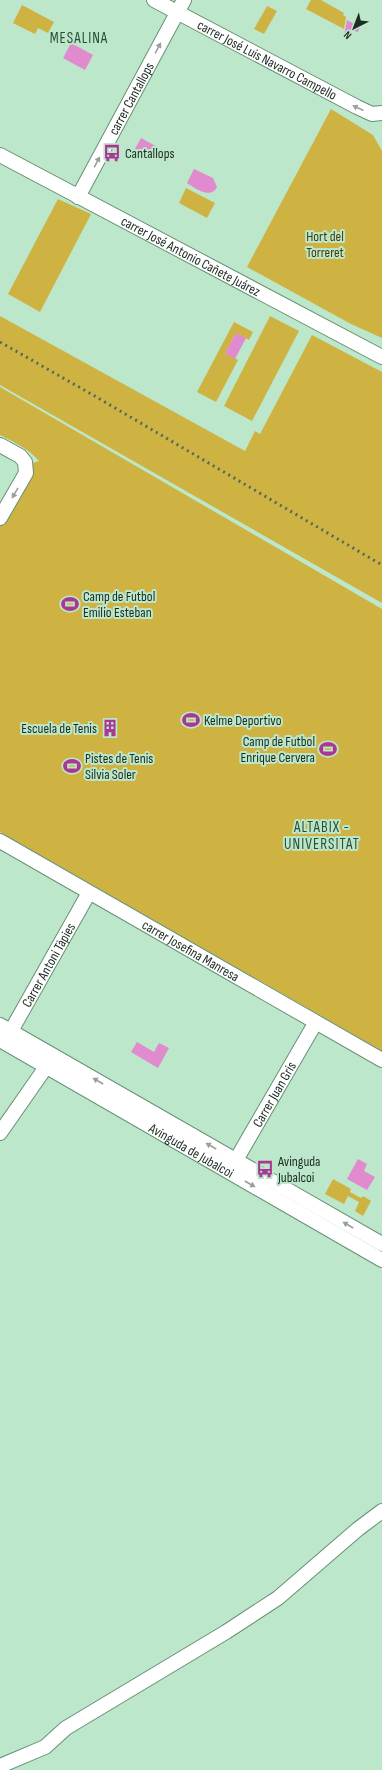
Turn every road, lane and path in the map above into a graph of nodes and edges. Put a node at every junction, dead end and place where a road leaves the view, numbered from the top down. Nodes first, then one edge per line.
1 (154, 0) edge
2 (180, 6) edge
3 (382, 113) edge
4 (0, 155) edge
5 (78, 197) junction
6 (382, 357) edge
7 (0, 445) edge
8 (0, 518) edge
9 (0, 841) edge
10 (0, 849) edge
11 (86, 898) junction
12 (312, 1027) junction
13 (6, 1028) edge
14 (0, 1040) edge
15 (382, 1060) edge
16 (46, 1067) junction
17 (382, 1067) edge
18 (0, 1133) edge
19 (236, 1160) junction
20 (382, 1244) edge
21 (382, 1260) edge
22 (382, 1511) edge
23 (0, 1766) edge

1 - 2 street, carrer José Luis Navarro Campello
3 -> 2 street, carrer José Luis Navarro Campello
5 -> 2 street, carrer Cantallops
4 - 5 street, carrer José Antonio Cañete Juárez
5 - 6 street, carrer José Antonio Cañete Juárez
7 -> 8 street
9 - 15 street, carrer Josefina Manresa
10 - 11 street, carrer Josefina Manresa
11 - 12 street, carrer Josefina Manresa
11 - 13 street, Carrer Antoni Tàpies
12 - 17 street, carrer Josefina Manresa
12 - 19 street, Carrer Juan Gris
19 -> 13 street, Avinguda de Jubalcoi
14 - 16 street, Avinguda de Jubalcoi
16 - 18 street
16 -> 21 street, Avinguda de Jubalcoi
20 -> 19 street, Avinguda de Jubalcoi
22 - 23 street

